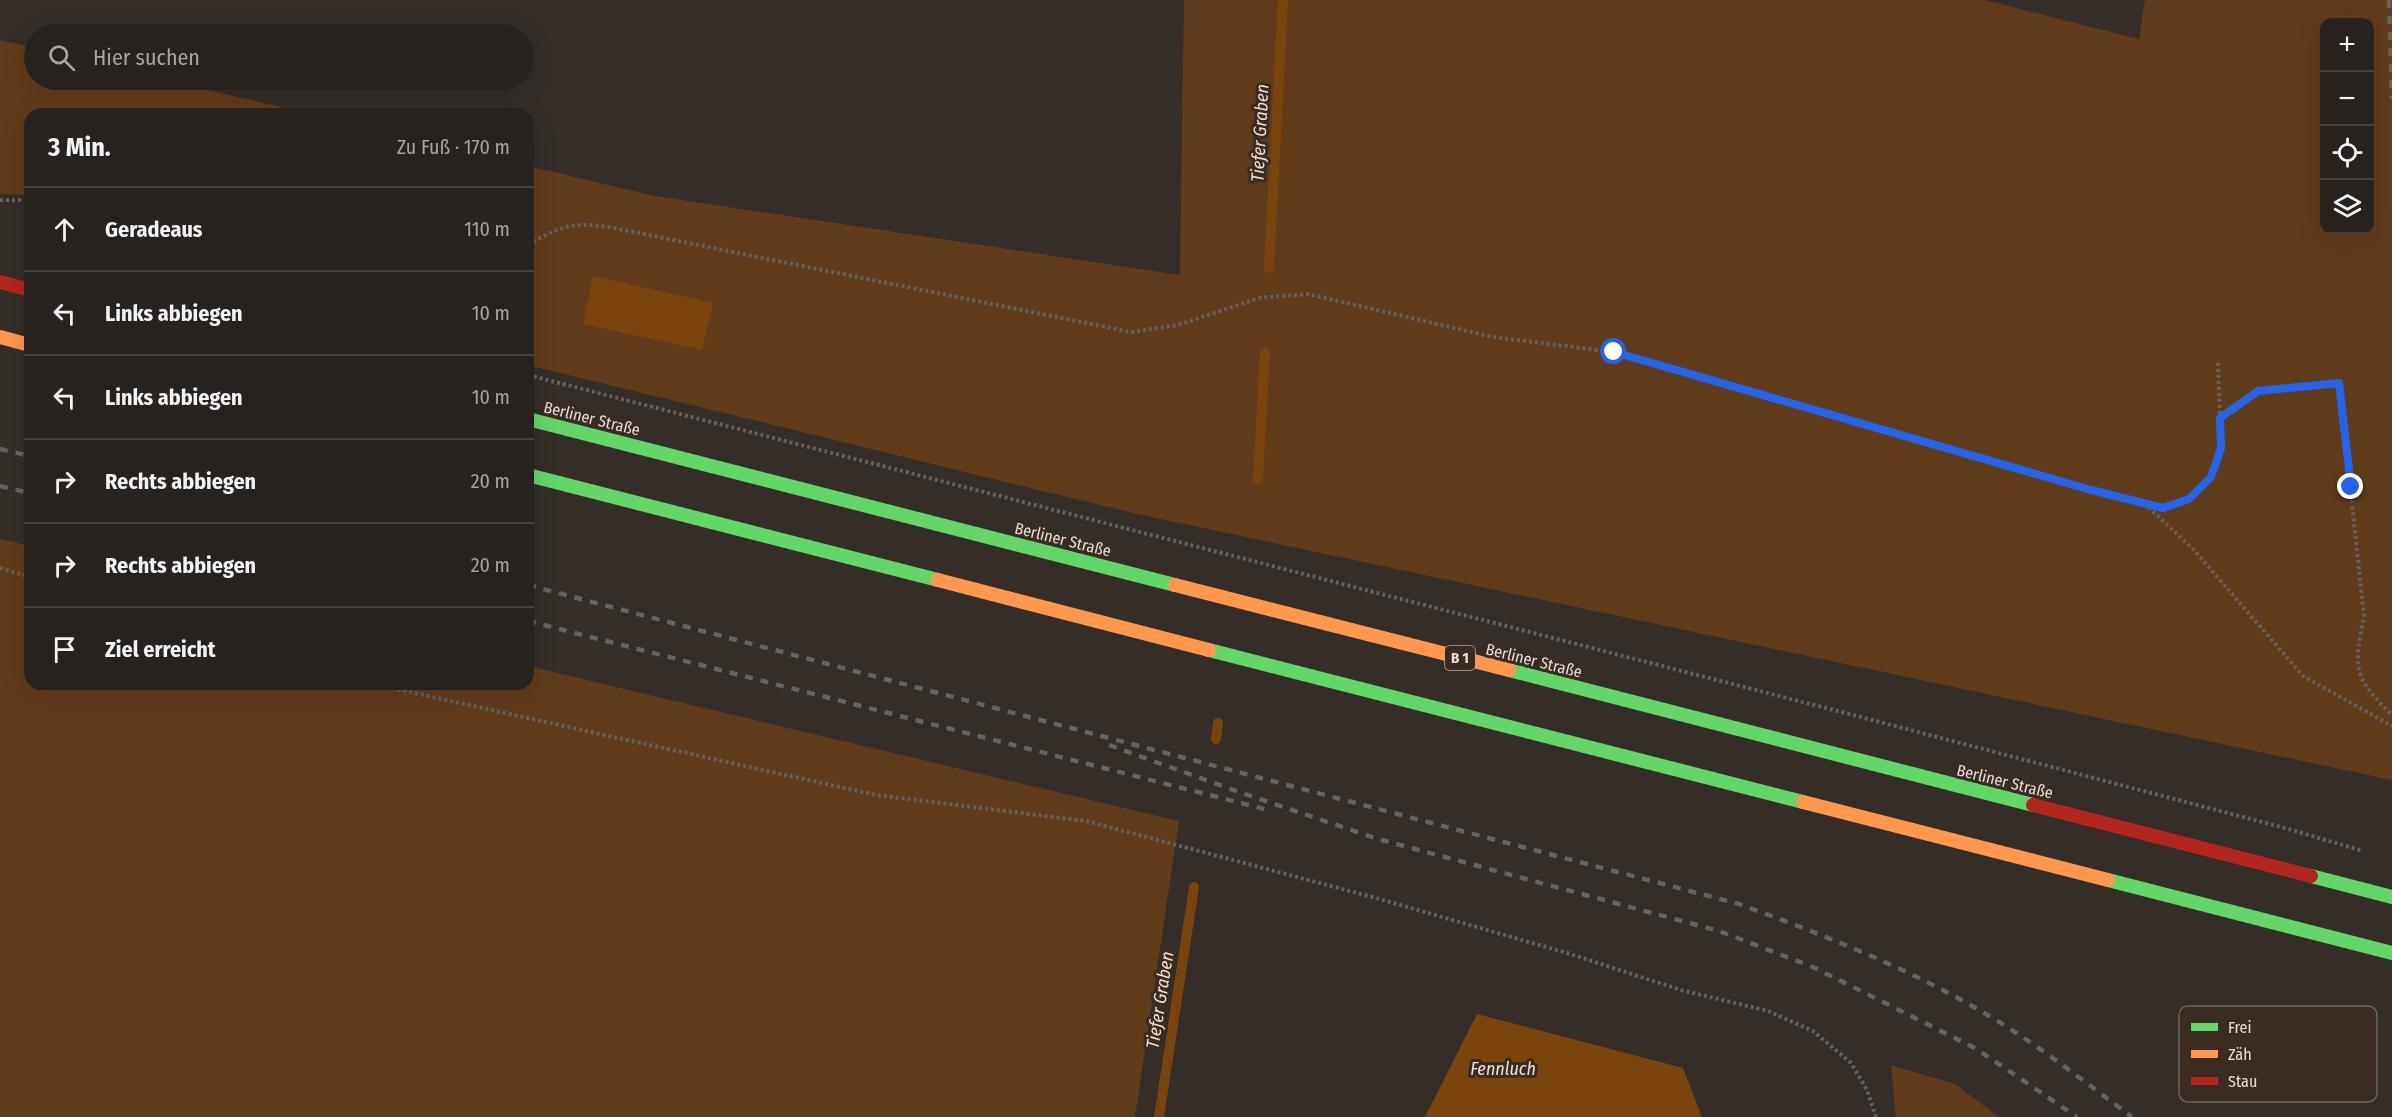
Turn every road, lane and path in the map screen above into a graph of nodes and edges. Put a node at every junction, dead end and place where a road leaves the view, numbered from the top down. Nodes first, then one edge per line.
1 (0, 200) edge
2 (24, 200) edge
3 (534, 242) edge
4 (0, 282) edge
5 (24, 288) edge
6 (0, 337) edge
7 (24, 343) edge
8 (2218, 362) dead end
9 (534, 377) edge
10 (2220, 418) junction
11 (534, 421) edge
12 (534, 477) edge
13 (2143, 503) junction
14 (0, 568) edge
15 (24, 575) edge
16 (401, 690) edge
17 (2392, 715) edge
18 (2392, 726) edge
19 (2371, 854) dead end
20 (2392, 897) edge
21 (2392, 952) edge
22 (1876, 1117) edge

1 - 2 path
3 - 13 path
4 - 5 main road
6 - 7 main road
8 - 10 path
9 - 19 path
10 - 13 path
10 - 17 path
11 - 20 main road, Berliner Straße / B 1
12 - 21 main road
13 - 18 path
14 - 15 path
16 - 22 path

